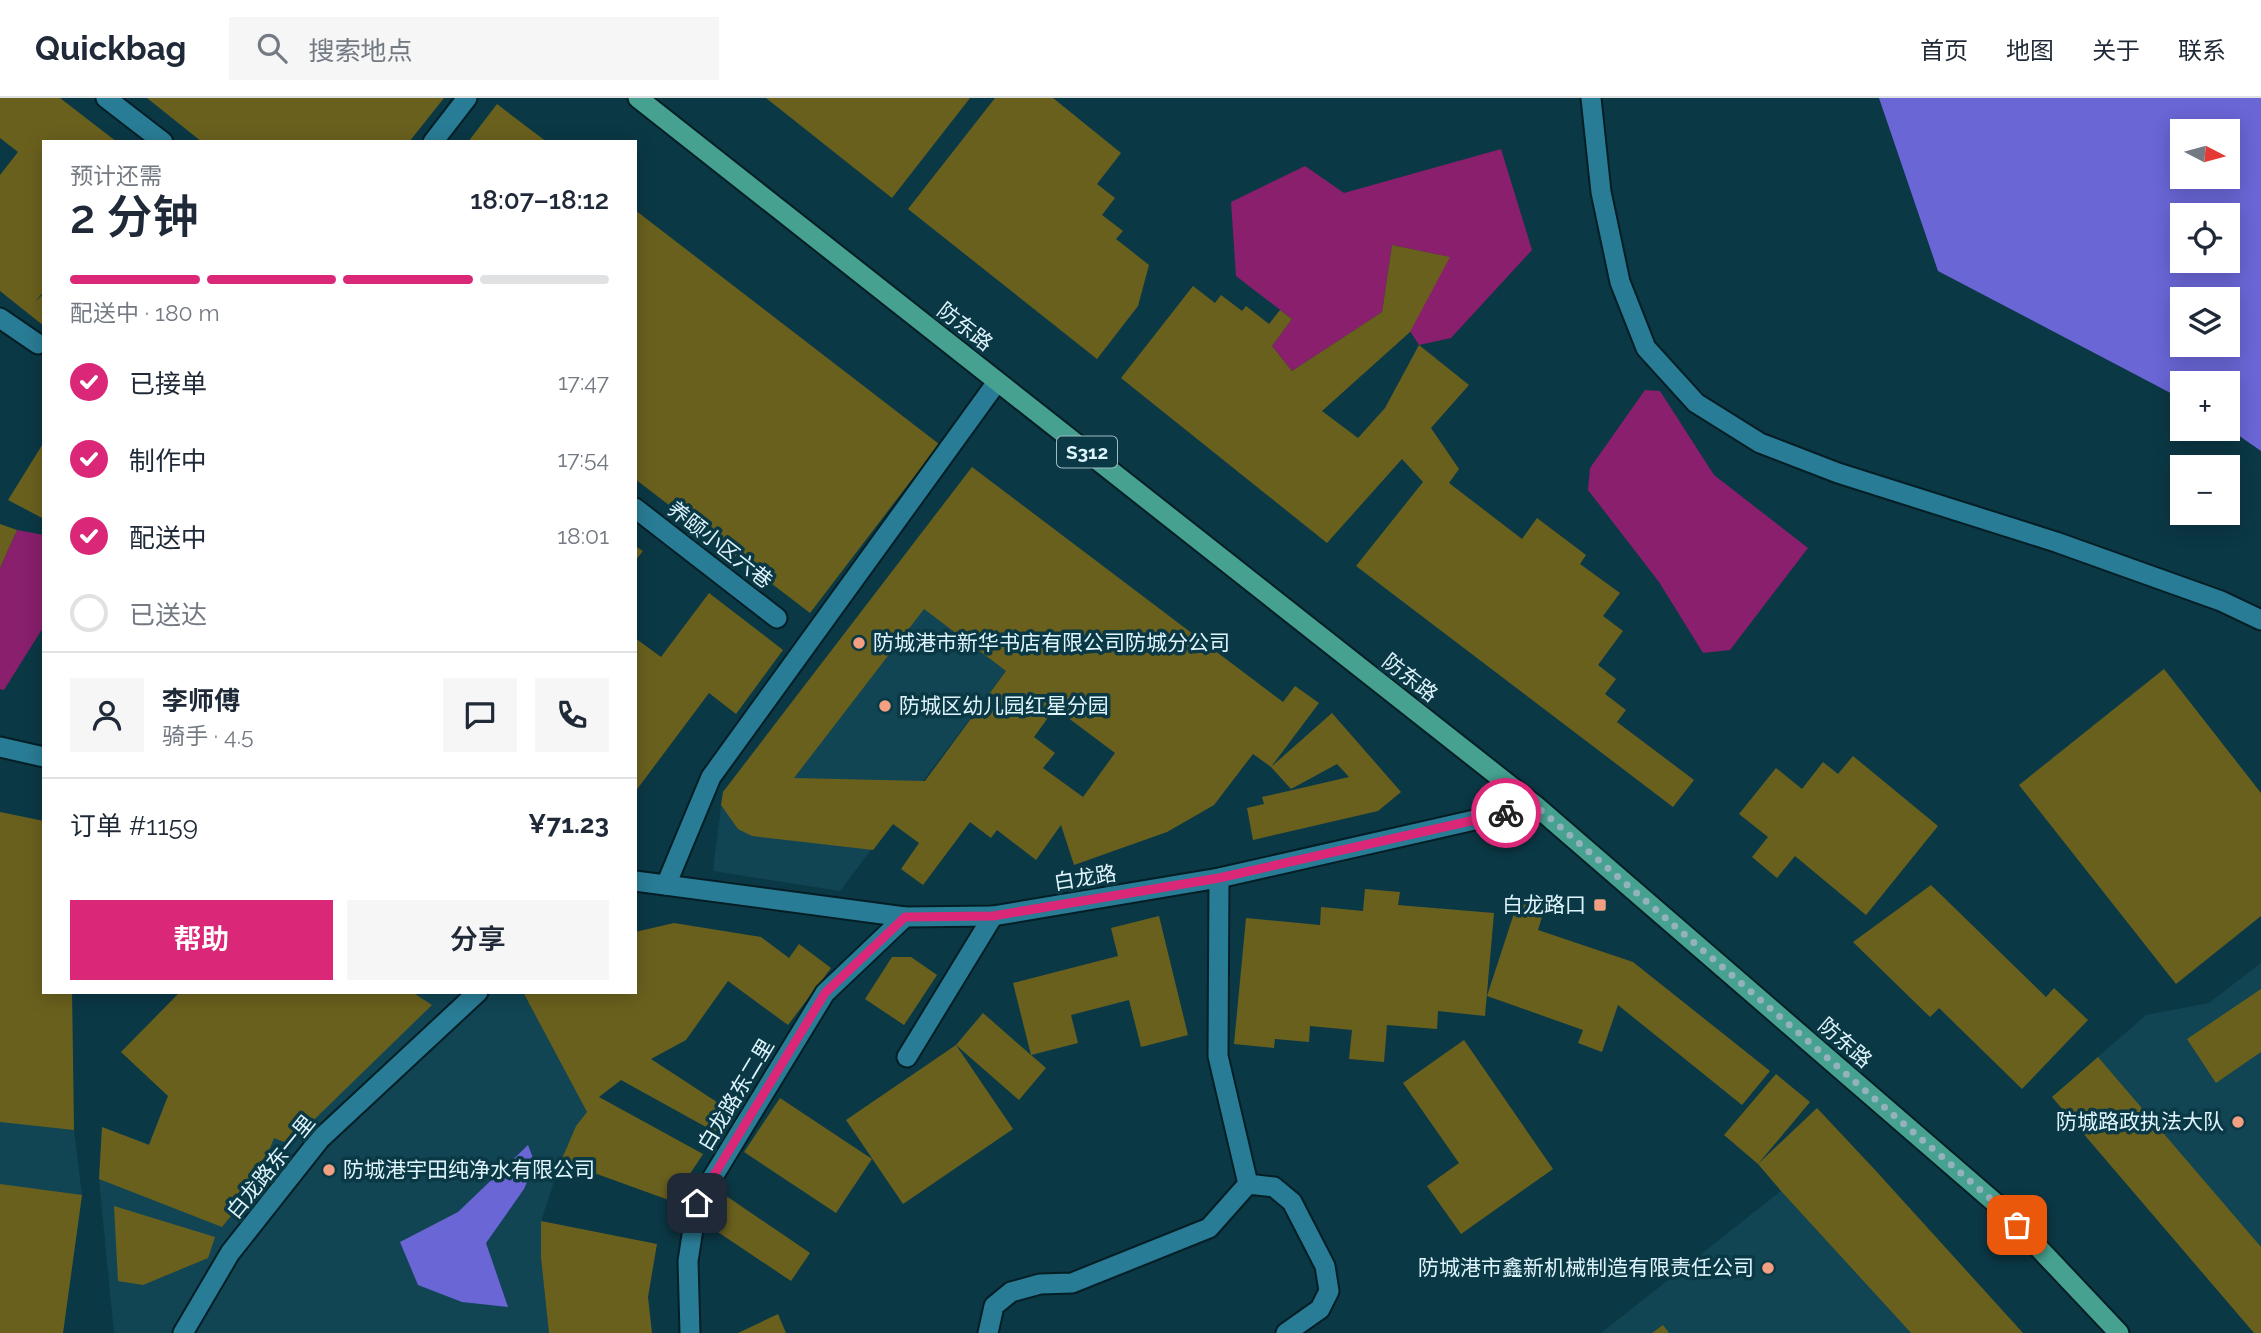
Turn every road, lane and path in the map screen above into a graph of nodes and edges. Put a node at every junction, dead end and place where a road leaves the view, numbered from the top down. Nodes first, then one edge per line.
1 (106, 98) edge
2 (467, 98) edge
3 (638, 98) edge
4 (1591, 98) edge
5 (160, 140) edge
6 (435, 140) edge
7 (0, 318) edge
8 (37, 344) dead end
9 (998, 382) junction
10 (637, 510) edge
11 (777, 618) dead end
12 (2261, 620) edge
13 (0, 747) edge
14 (42, 757) edge
15 (1536, 806) junction
16 (1219, 878) junction
17 (637, 881) edge
18 (666, 885) junction
19 (993, 916) junction
20 (905, 917) junction
21 (476, 994) edge
22 (907, 1057) dead end
23 (1248, 1184) junction
24 (183, 1333) edge
25 (690, 1333) edge
26 (988, 1333) edge
27 (1286, 1333) edge
28 (2119, 1333) edge

1 - 5 street
2 - 6 street
3 - 9 main road, 防东路 / S312
4 - 12 street
7 - 8 street
9 - 15 main road, 防东路 / S312
9 - 18 street
10 - 11 street, 养颐小区六巷
13 - 14 street
15 - 16 street, 白龙路
15 - 28 main road, 防东路 / S312
16 - 19 street, 白龙路
16 - 23 street
17 - 18 street, 白龙路
18 - 20 street, 白龙路
19 - 20 street, 白龙路
19 - 22 street
20 - 25 street, 白龙路东二里
21 - 24 street, 白龙路东一里
23 - 26 street
23 - 27 street

